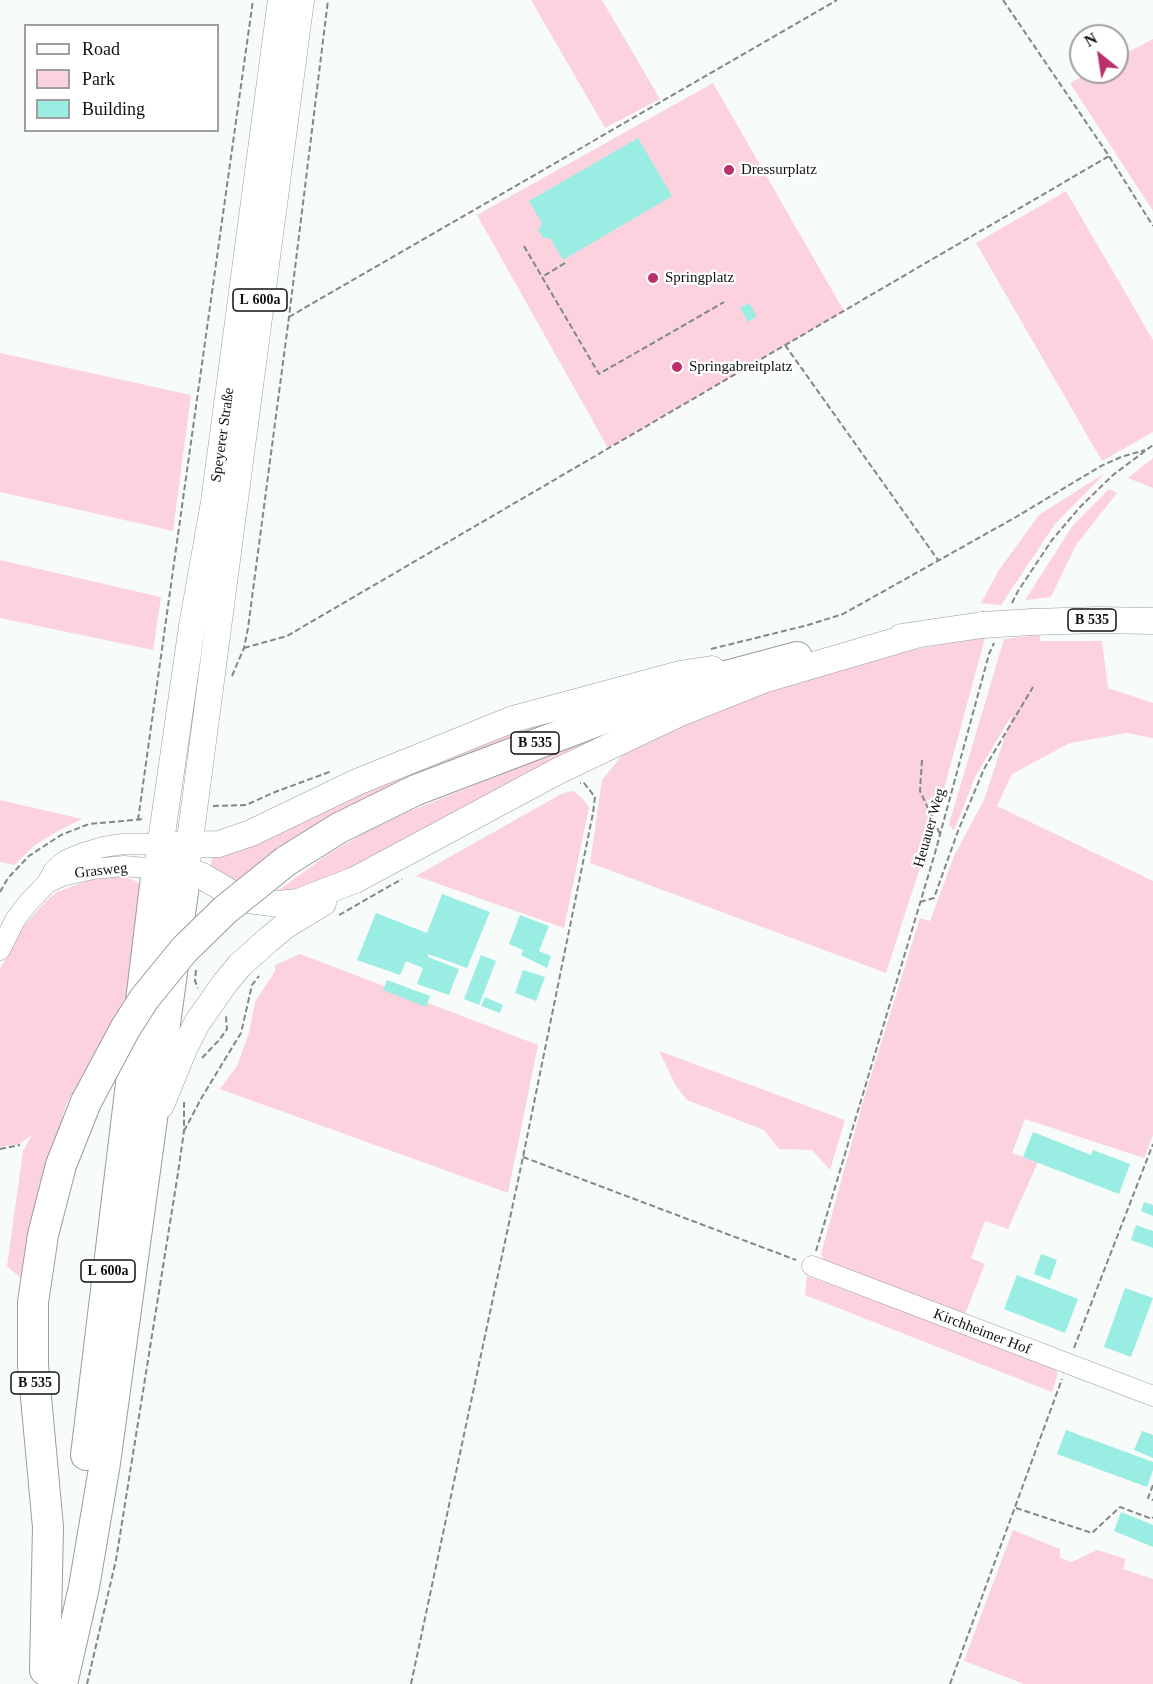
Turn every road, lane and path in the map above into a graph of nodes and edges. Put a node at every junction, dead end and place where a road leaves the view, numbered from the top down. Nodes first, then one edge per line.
1 (253, 0) edge
2 (281, 0) edge
3 (301, 0) edge
4 (327, 0) edge
5 (837, 0) edge
6 (1002, 0) edge
7 (1109, 156) junction
8 (1153, 226) edge
9 (524, 246) dead end
10 (565, 263) dead end
11 (542, 277) junction
12 (724, 302) dead end
13 (289, 317) junction
14 (785, 345) junction
15 (1153, 445) edge
16 (1144, 450) junction
17 (939, 561) junction
18 (1008, 612) dead end
19 (1153, 621) edge
20 (988, 634) junction
21 (916, 635) junction
22 (701, 652) dead end
23 (797, 657) junction
24 (1033, 687) dead end
25 (922, 760) dead end
26 (576, 783) dead end
27 (138, 820) dead end
28 (940, 834) junction
29 (173, 857) junction
30 (411, 874) dead end
31 (355, 880) junction
32 (920, 902) junction
33 (331, 919) dead end
34 (0, 950) edge
35 (264, 970) dead end
36 (225, 1014) dead end
37 (202, 1058) dead end
38 (184, 1097) dead end
39 (184, 1131) junction
40 (150, 1138) junction
41 (1153, 1144) edge
42 (20, 1145) dead end
43 (0, 1149) edge
44 (523, 1157) junction
45 (812, 1266) junction
46 (1068, 1365) junction
47 (1153, 1396) edge
48 (1153, 1485) edge
49 (1153, 1500) edge
50 (1016, 1508) junction
51 (1153, 1517) edge
52 (49, 1680) edge
53 (87, 1684) edge
54 (411, 1684) edge
55 (950, 1684) edge

1 - 27 path
2 - 29 main road, Speyerer Straße / L 600a
3 - 29 main road, Speyerer Straße / L 600a
4 - 13 path
5 - 13 path
6 - 7 path
7 - 8 path
7 - 14 path
9 - 11 path
10 - 11 path
11 - 12 path
13 - 14 path
14 - 17 path
15 - 16 path
16 - 17 path
16 - 18 path
17 - 22 path
19 - 20 main road, B 535, bridge
20 - 21 main road, B 535
20 - 28 path, Heuauer Weg
21 - 23 main road, B 535
21 - 31 main road, B 535
23 - 29 main road
23 - 52 highway, B 535, bridge
24 - 32 path
25 - 28 path
26 - 44 path
28 - 32 path, Heuauer Weg
29 - 31 main road
29 - 34 street, Grasweg
29 - 40 highway, L 600a
29 - 52 highway, L 600a
30 - 33 path
31 - 40 main road, B 535
32 - 45 path, Heuauer Weg
35 - 39 path
36 - 37 path
38 - 39 path
39 - 53 path
40 - 52 highway, B 535
41 - 46 path
42 - 43 path
44 - 45 path
44 - 54 path
45 - 46 street, Kirchheimer Hof
46 - 47 street, Kirchheimer Hof
46 - 50 path
48 - 49 path
50 - 51 path
50 - 55 path

